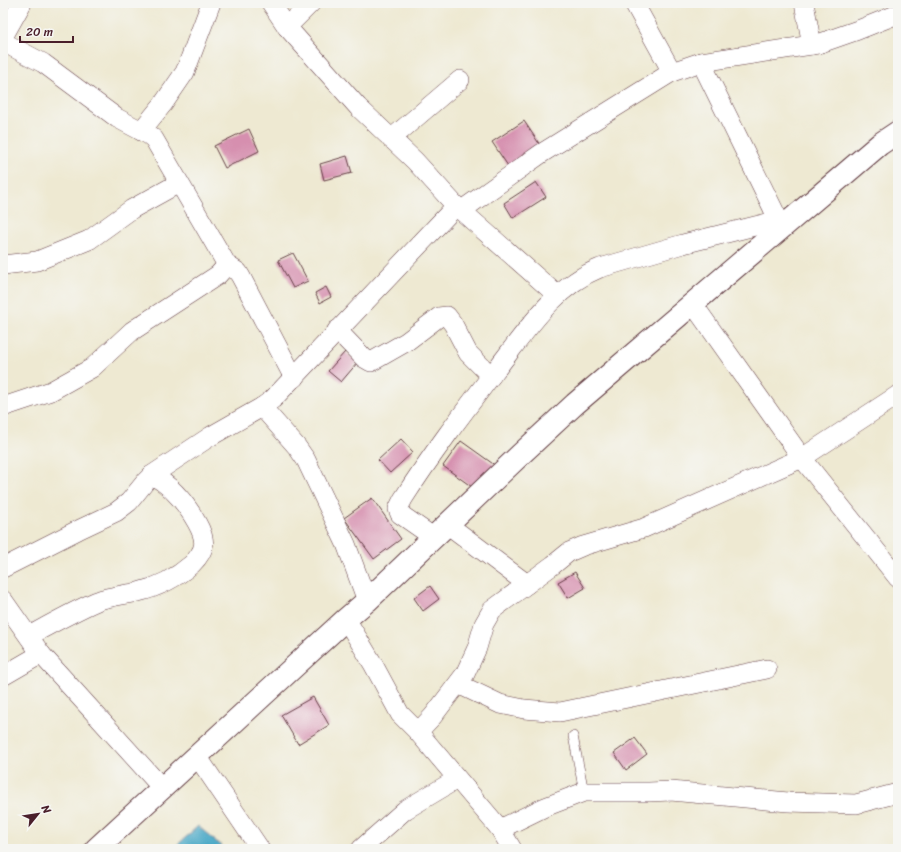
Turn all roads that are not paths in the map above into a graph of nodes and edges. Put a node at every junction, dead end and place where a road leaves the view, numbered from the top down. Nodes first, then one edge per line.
1 (22, 3) edge
2 (211, 3) edge
3 (271, 3) edge
4 (311, 3) edge
5 (634, 3) edge
6 (804, 3) edge
7 (898, 14) edge
8 (287, 28) junction
9 (3, 38) edge
10 (3, 42) edge
11 (812, 45) junction
12 (701, 62) junction
13 (672, 72) junction
14 (460, 80) dead end
15 (141, 131) junction
16 (898, 132) edge
17 (391, 139) junction
18 (179, 183) junction
19 (459, 208) junction
20 (780, 224) junction
21 (3, 265) edge
22 (227, 265) junction
23 (557, 295) junction
24 (693, 304) junction
25 (338, 330) junction
26 (491, 376) junction
27 (294, 378) junction
28 (898, 395) edge
29 (3, 407) edge
30 (262, 407) junction
31 (802, 458) junction
32 (152, 475) junction
33 (440, 531) junction
34 (3, 568) edge
35 (898, 578) edge
36 (527, 584) junction
37 (3, 600) edge
38 (367, 601) junction
39 (346, 619) junction
40 (29, 636) junction
41 (41, 654) junction
42 (767, 669) dead end
43 (3, 676) edge
44 (458, 684) junction
45 (418, 732) junction
46 (573, 736) dead end
47 (197, 756) junction
48 (457, 779) junction
49 (163, 789) junction
50 (584, 792) junction
51 (898, 793) edge
52 (500, 829) junction
53 (96, 849) edge
54 (260, 849) edge
55 (361, 849) edge
56 (512, 849) edge

1 - 9 street
2 - 15 street
3 - 8 street
4 - 8 street
5 - 13 street
6 - 11 street
7 - 11 street
8 - 17 street
10 - 15 street
11 - 12 street
12 - 13 street
12 - 20 street
13 - 19 street
14 - 17 street
15 - 18 street
16 - 20 street
17 - 19 street
18 - 21 street
18 - 22 street
19 - 23 street
19 - 25 street
20 - 23 street
20 - 24 street
22 - 27 street
22 - 29 street
23 - 26 street
24 - 31 street
24 - 33 street
25 - 26 street
25 - 27 street
26 - 33 street
27 - 30 street
28 - 31 street
30 - 32 street
30 - 38 street
31 - 35 street
31 - 36 street
32 - 34 street
32 - 40 street
33 - 36 street
33 - 38 street
36 - 44 street
37 - 40 street
38 - 39 street
39 - 45 street
39 - 47 street
40 - 41 street
41 - 43 street
41 - 49 street
42 - 44 street
44 - 45 street
45 - 48 street
46 - 50 lane
47 - 49 street
47 - 54 street
48 - 52 street
48 - 55 street
49 - 53 street
50 - 51 street
50 - 52 street
52 - 56 street

